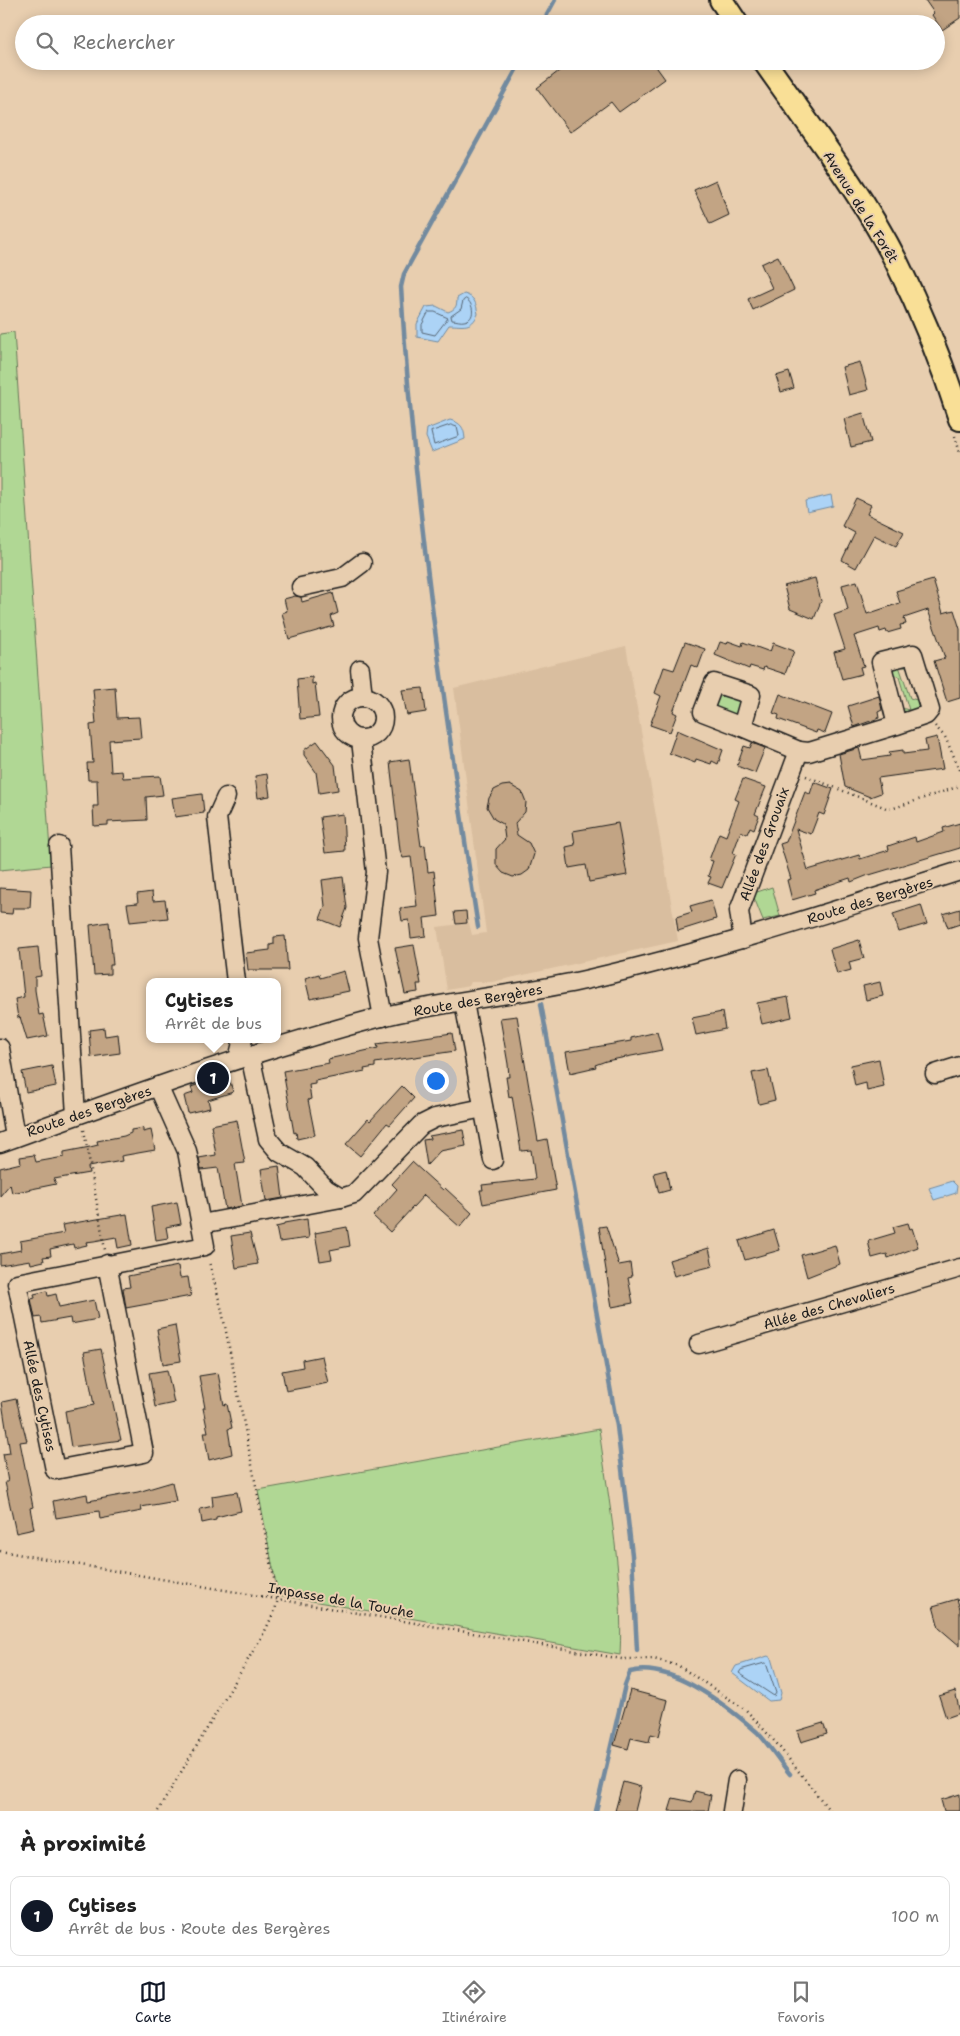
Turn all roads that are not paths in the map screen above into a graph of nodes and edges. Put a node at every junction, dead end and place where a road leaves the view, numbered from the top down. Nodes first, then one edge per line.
1 (721, 0) edge
2 (731, 15) edge
3 (770, 70) edge
4 (960, 419) edge
5 (362, 563) dead end
6 (300, 587) dead end
7 (360, 669) dead end
8 (363, 697) junction
9 (898, 726) junction
10 (742, 727) dead end
11 (361, 740) junction
12 (799, 751) junction
13 (226, 797) dead end
14 (59, 846) dead end
15 (960, 872) edge
16 (743, 939) junction
17 (236, 978) edge
18 (464, 1002) junction
19 (383, 1017) junction
20 (281, 1042) edge
21 (276, 1043) edge
22 (0, 1048) edge
23 (243, 1051) edge
24 (960, 1066) edge
25 (934, 1074) dead end
26 (158, 1086) junction
27 (483, 1108) junction
28 (78, 1114) junction
29 (8, 1140) edge
30 (493, 1160) dead end
31 (340, 1198) junction
32 (201, 1224) junction
33 (107, 1264) junction
34 (960, 1268) edge
35 (699, 1344) dead end
36 (737, 1780) dead end
37 (732, 1811) edge

1 - 2 main road
3 - 4 main road, Avenue de la Forêt
5 - 6 street
7 - 8 street
8 - 11 street
8 - 11 street
9 - 9 street
9 - 12 street
10 - 12 street
11 - 19 street
12 - 16 street, Allée des Grouaix
13 - 17 street
14 - 28 street
15 - 16 street, Route des Bergères
16 - 18 street, Route des Bergères
18 - 19 street, Route des Bergères
18 - 27 street
19 - 20 street, Route des Bergères
21 - 23 street, Route des Bergères
22 - 29 street
23 - 26 street, Route des Bergères
23 - 31 street
24 - 25 street
26 - 28 street, Route des Bergères
26 - 32 street
27 - 30 street
27 - 31 street
28 - 29 street, Route des Bergères
31 - 32 street
32 - 33 street, Allée des Cytises
33 - 33 street, Allée des Cytises
34 - 35 street, Allée des Chevaliers
36 - 37 street

